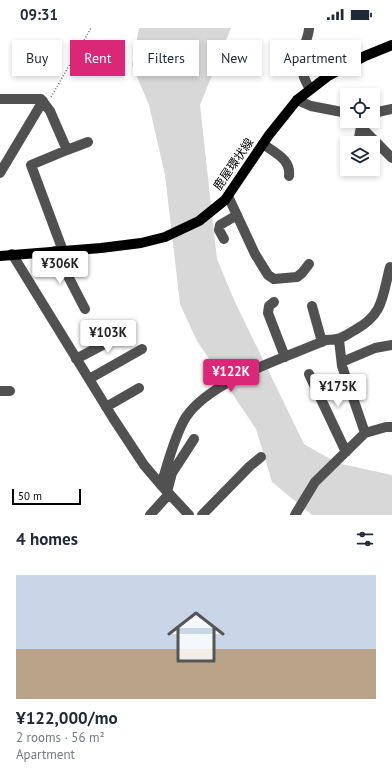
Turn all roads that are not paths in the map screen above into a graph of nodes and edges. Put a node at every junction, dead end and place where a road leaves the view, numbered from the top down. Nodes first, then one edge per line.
1 (309, 28) edge
2 (392, 45) edge
3 (310, 89) junction
4 (0, 99) edge
5 (297, 100) junction
6 (42, 101) junction
7 (392, 109) edge
8 (340, 112) edge
9 (380, 112) edge
10 (365, 128) edge
11 (88, 142) dead end
12 (263, 144) junction
13 (67, 150) junction
14 (0, 153) edge
15 (12, 153) junction
16 (392, 158) edge
17 (0, 173) edge
18 (288, 176) dead end
19 (228, 196) junction
20 (237, 215) junction
21 (224, 239) dead end
22 (59, 251) junction
23 (12, 254) junction
24 (0, 256) edge
25 (309, 264) dead end
26 (391, 265) edge
27 (274, 302) dead end
28 (312, 306) dead end
29 (85, 309) dead end
30 (129, 330) dead end
31 (339, 340) junction
32 (322, 342) junction
33 (392, 345) edge
34 (142, 349) dead end
35 (285, 357) junction
36 (76, 359) junction
37 (342, 362) junction
38 (309, 374) dead end
39 (89, 379) junction
40 (140, 388) dead end
41 (106, 407) junction
42 (392, 427) edge
43 (365, 433) junction
44 (194, 439) dead end
45 (346, 452) junction
46 (261, 457) dead end
47 (166, 490) junction
48 (150, 515) edge
49 (189, 515) edge
50 (202, 515) edge
51 (295, 515) edge

1 - 3 street
2 - 3 main road, 鹿屋環状線
3 - 5 main road, 鹿屋環状線
4 - 6 street
5 - 8 street
5 - 12 main road, 鹿屋環状線
6 - 13 street
6 - 15 street
7 - 9 street
10 - 16 street
11 - 13 street
12 - 18 street
12 - 19 main road, 鹿屋環状線
13 - 22 street
14 - 15 street
15 - 17 street
19 - 20 street
19 - 22 main road, 鹿屋環状線
20 - 21 street
20 - 25 street
22 - 23 main road, 鹿屋環状線
22 - 29 street
23 - 24 main road, 鹿屋環状線
23 - 36 street
26 - 31 street
27 - 35 street
28 - 32 street
30 - 36 street
31 - 32 street
31 - 37 street
32 - 35 street
33 - 37 street
34 - 39 street
35 - 47 street
36 - 39 street
37 - 43 street
38 - 45 street
39 - 41 street
40 - 41 street
41 - 47 street
42 - 43 street
43 - 45 street
44 - 47 street
45 - 51 street
46 - 50 street
47 - 48 street
47 - 49 street

